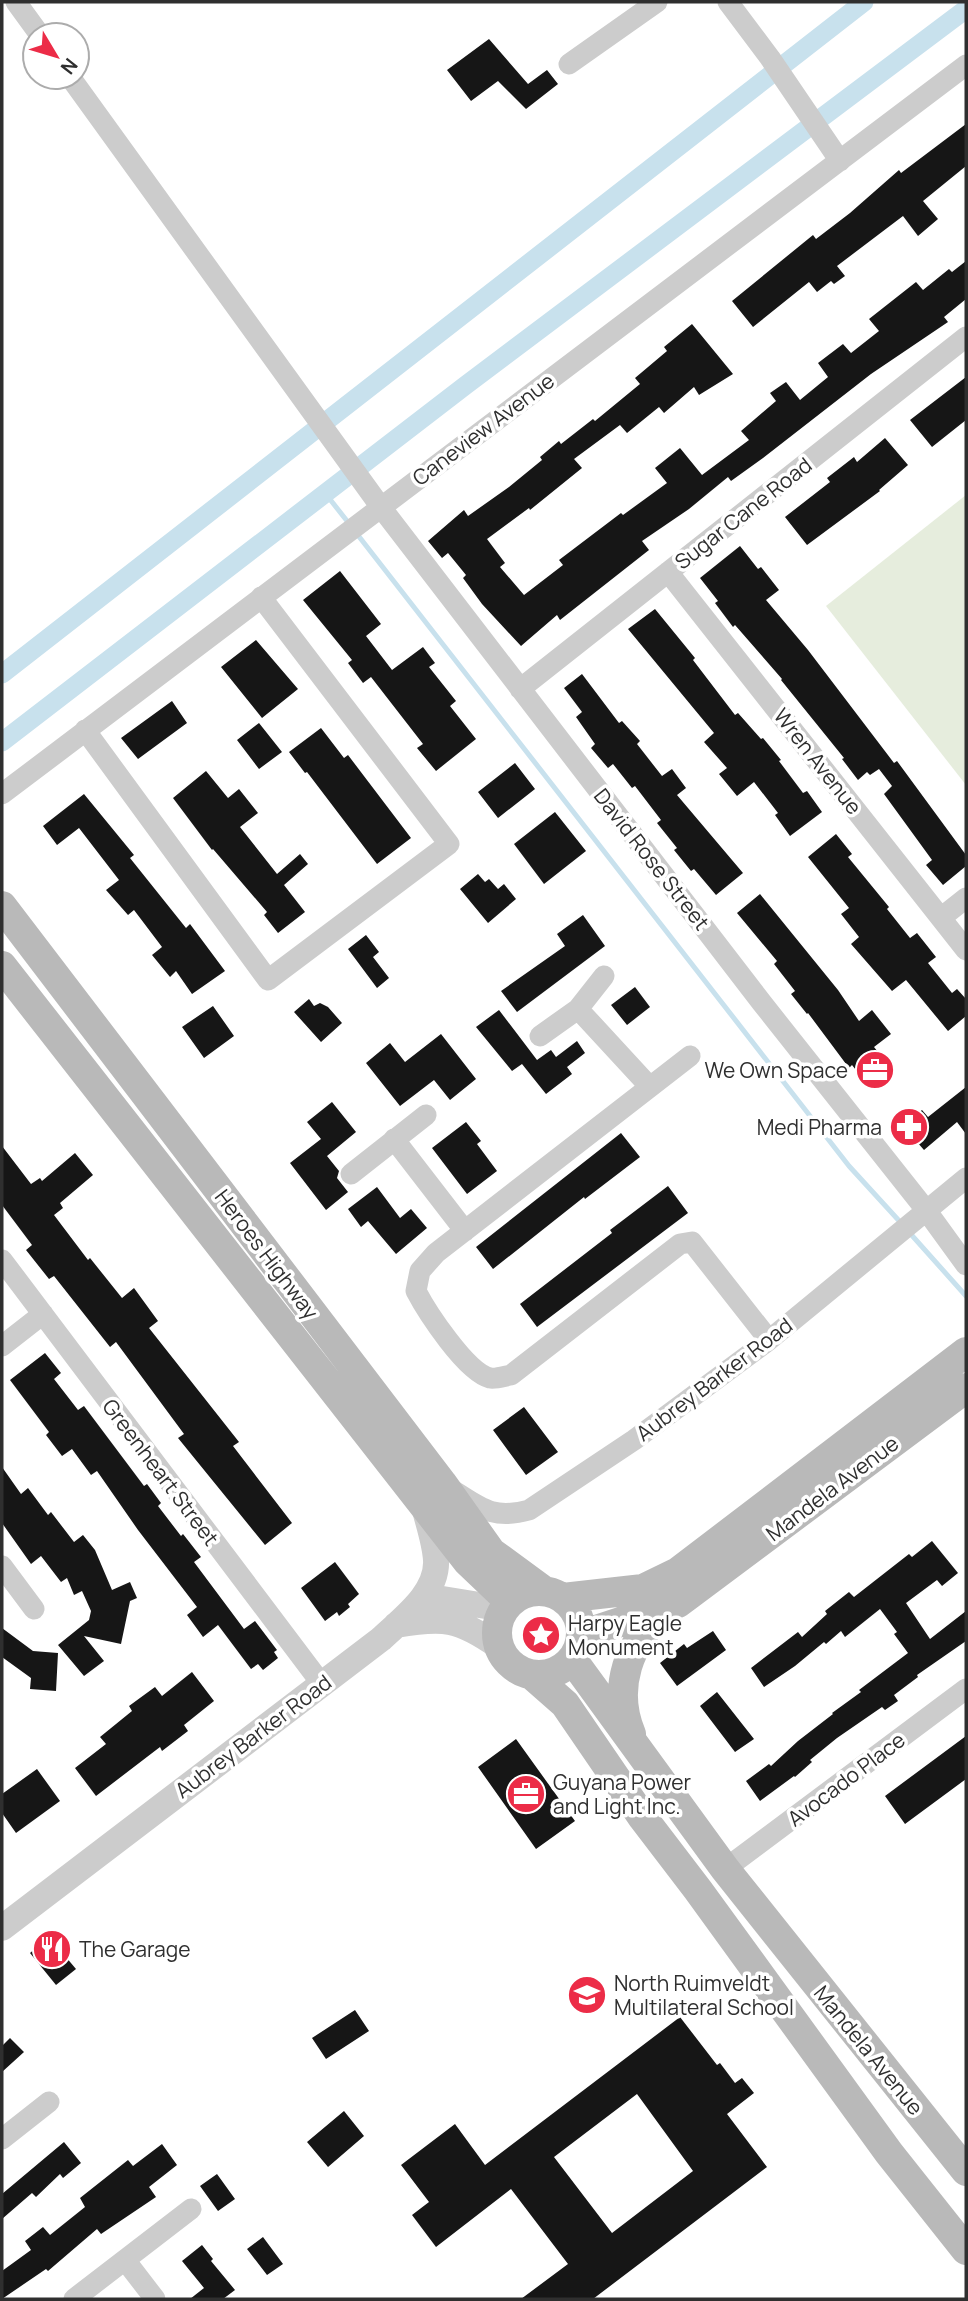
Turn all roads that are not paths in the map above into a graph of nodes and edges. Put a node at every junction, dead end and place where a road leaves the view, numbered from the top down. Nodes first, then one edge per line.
1 (16, 2) edge
2 (657, 2) edge
3 (729, 2) edge
4 (30, 21) edge
5 (569, 65) dead end
6 (966, 65) edge
7 (80, 91) edge
8 (840, 161) junction
9 (966, 337) edge
10 (378, 504) junction
11 (668, 572) junction
12 (261, 597) junction
13 (520, 689) junction
14 (85, 730) junction
15 (2, 794) edge
16 (966, 898) edge
17 (2, 906) edge
18 (942, 917) junction
19 (966, 950) edge
20 (2, 966) edge
21 (604, 976) dead end
22 (578, 1009) junction
23 (540, 1036) dead end
24 (690, 1056) dead end
25 (650, 1087) junction
26 (426, 1115) dead end
27 (394, 1139) junction
28 (351, 1174) dead end
29 (966, 1178) edge
30 (926, 1210) junction
31 (465, 1231) junction
32 (2, 1260) edge
33 (966, 1265) edge
34 (43, 1314) junction
35 (769, 1340) junction
36 (2, 1346) edge
37 (966, 1352) edge
38 (966, 1388) edge
39 (433, 1494) junction
40 (2, 1566) edge
41 (553, 1594) junction
42 (424, 1596) junction
43 (678, 1603) junction
44 (507, 1606) junction
45 (34, 1609) dead end
46 (396, 1625) junction
47 (498, 1646) junction
48 (576, 1647) junction
49 (533, 1675) junction
50 (321, 1683) junction
51 (966, 1689) edge
52 (638, 1751) junction
53 (725, 1870) junction
54 (2, 1928) edge
55 (49, 2102) dead end
56 (923, 2118) junction
57 (2, 2139) edge
58 (889, 2152) junction
59 (966, 2172) edge
60 (927, 2200) junction
61 (191, 2209) dead end
62 (966, 2250) edge
63 (125, 2260) junction
64 (74, 2299) edge
65 (155, 2299) edge

1 - 4 street
2 - 5 street
3 - 8 street
6 - 8 street, Caneview Avenue
7 - 10 street, David Rose Street
8 - 10 street, Caneview Avenue
9 - 11 street, Sugar Cane Road
10 - 12 street, Caneview Avenue
10 - 13 street, David Rose Street
11 - 13 street, Sugar Cane Road
11 - 18 street, Wren Avenue
12 - 14 street, Caneview Avenue
12 - 14 street
13 - 30 street, David Rose Street
14 - 15 street, Caneview Avenue
16 - 18 street
17 - 39 main road, Heroes Highway
18 - 19 street, Wren Avenue
20 - 39 main road, Heroes Highway
21 - 22 street
22 - 23 street
22 - 25 street
24 - 25 street
25 - 31 street
26 - 27 street
27 - 28 street
27 - 31 street
29 - 30 street, Aubrey Barker Road
30 - 33 street, David Rose Street
30 - 35 street, Aubrey Barker Road
31 - 35 street
32 - 34 street, Greenheart Street
34 - 36 street
34 - 50 street, Greenheart Street
35 - 39 street, Aubrey Barker Road
37 - 41 main road
38 - 43 main road, Mandela Avenue
39 - 41 main road, Heroes Highway
39 - 42 street, Aubrey Barker Road
39 - 44 main road, Heroes Highway
40 - 45 street
41 - 44 main road
41 - 48 main road
42 - 44 street
42 - 46 street, Aubrey Barker Road
43 - 48 main road, Mandela Avenue
43 - 52 main road
44 - 47 main road
46 - 47 street
46 - 50 street, Aubrey Barker Road
47 - 49 main road
48 - 49 main road
48 - 52 main road, Mandela Avenue
49 - 58 main road
50 - 54 street, Aubrey Barker Road
51 - 53 street, Avocado Place
52 - 53 main road, Mandela Avenue
53 - 56 main road, Mandela Avenue
55 - 57 street
56 - 58 main road
56 - 59 main road, Mandela Avenue
58 - 60 main road
59 - 60 main road
60 - 62 main road
61 - 63 street
63 - 64 street
63 - 65 street

